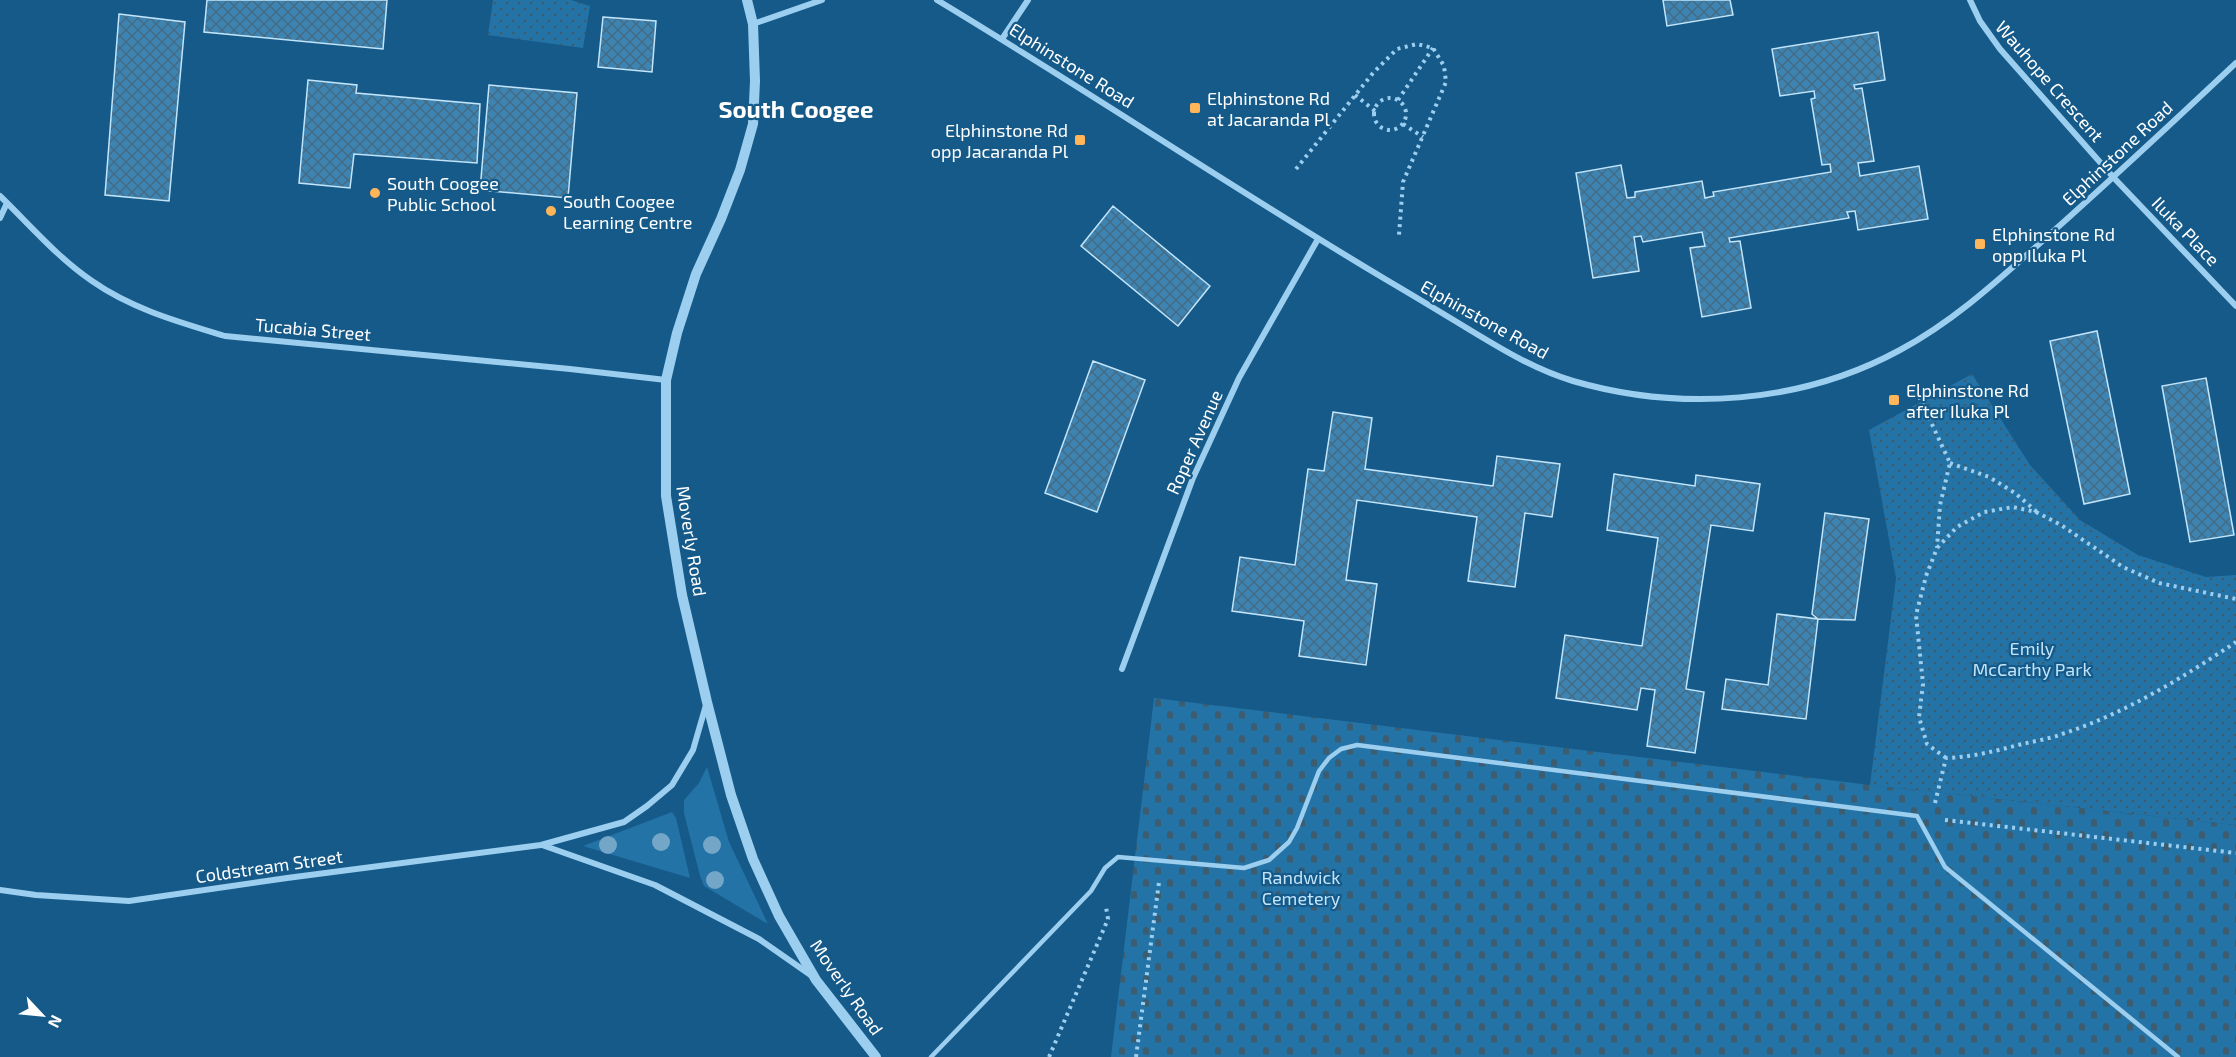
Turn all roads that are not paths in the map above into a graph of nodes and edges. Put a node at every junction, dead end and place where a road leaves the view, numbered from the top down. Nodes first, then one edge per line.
1 (747, 0) edge
2 (822, 0) edge
3 (937, 0) edge
4 (1028, 0) edge
5 (1970, 0) edge
6 (753, 24) junction
7 (1002, 39) junction
8 (2236, 63) edge
9 (2114, 178) junction
10 (0, 196) edge
11 (7, 203) junction
12 (0, 219) edge
13 (1318, 239) junction
14 (2236, 306) edge
15 (666, 381) junction
16 (1122, 669) dead end
17 (707, 702) junction
18 (541, 845) junction
19 (0, 890) edge
20 (816, 980) junction
21 (876, 1057) edge
22 (931, 1057) edge
23 (2178, 1057) edge

1 - 6 street, Moverly Road
2 - 6 street
3 - 7 street, Elphinstone Road
4 - 7 street
5 - 9 street, Wauhope Crescent
6 - 15 street, Moverly Road
7 - 13 street, Elphinstone Road
8 - 9 street, Elphinstone Road
9 - 13 street, Elphinstone Road
9 - 14 street, Iluka Place
10 - 11 street, Tucabia Street
11 - 12 street
11 - 15 street, Tucabia Street
13 - 16 street, Roper Avenue
15 - 17 street, Moverly Road
17 - 18 street, Coldstream Street
17 - 20 street, Moverly Road
18 - 19 street, Coldstream Street
18 - 20 street, Coldstream Street
20 - 21 street, Moverly Road
22 - 23 lane

